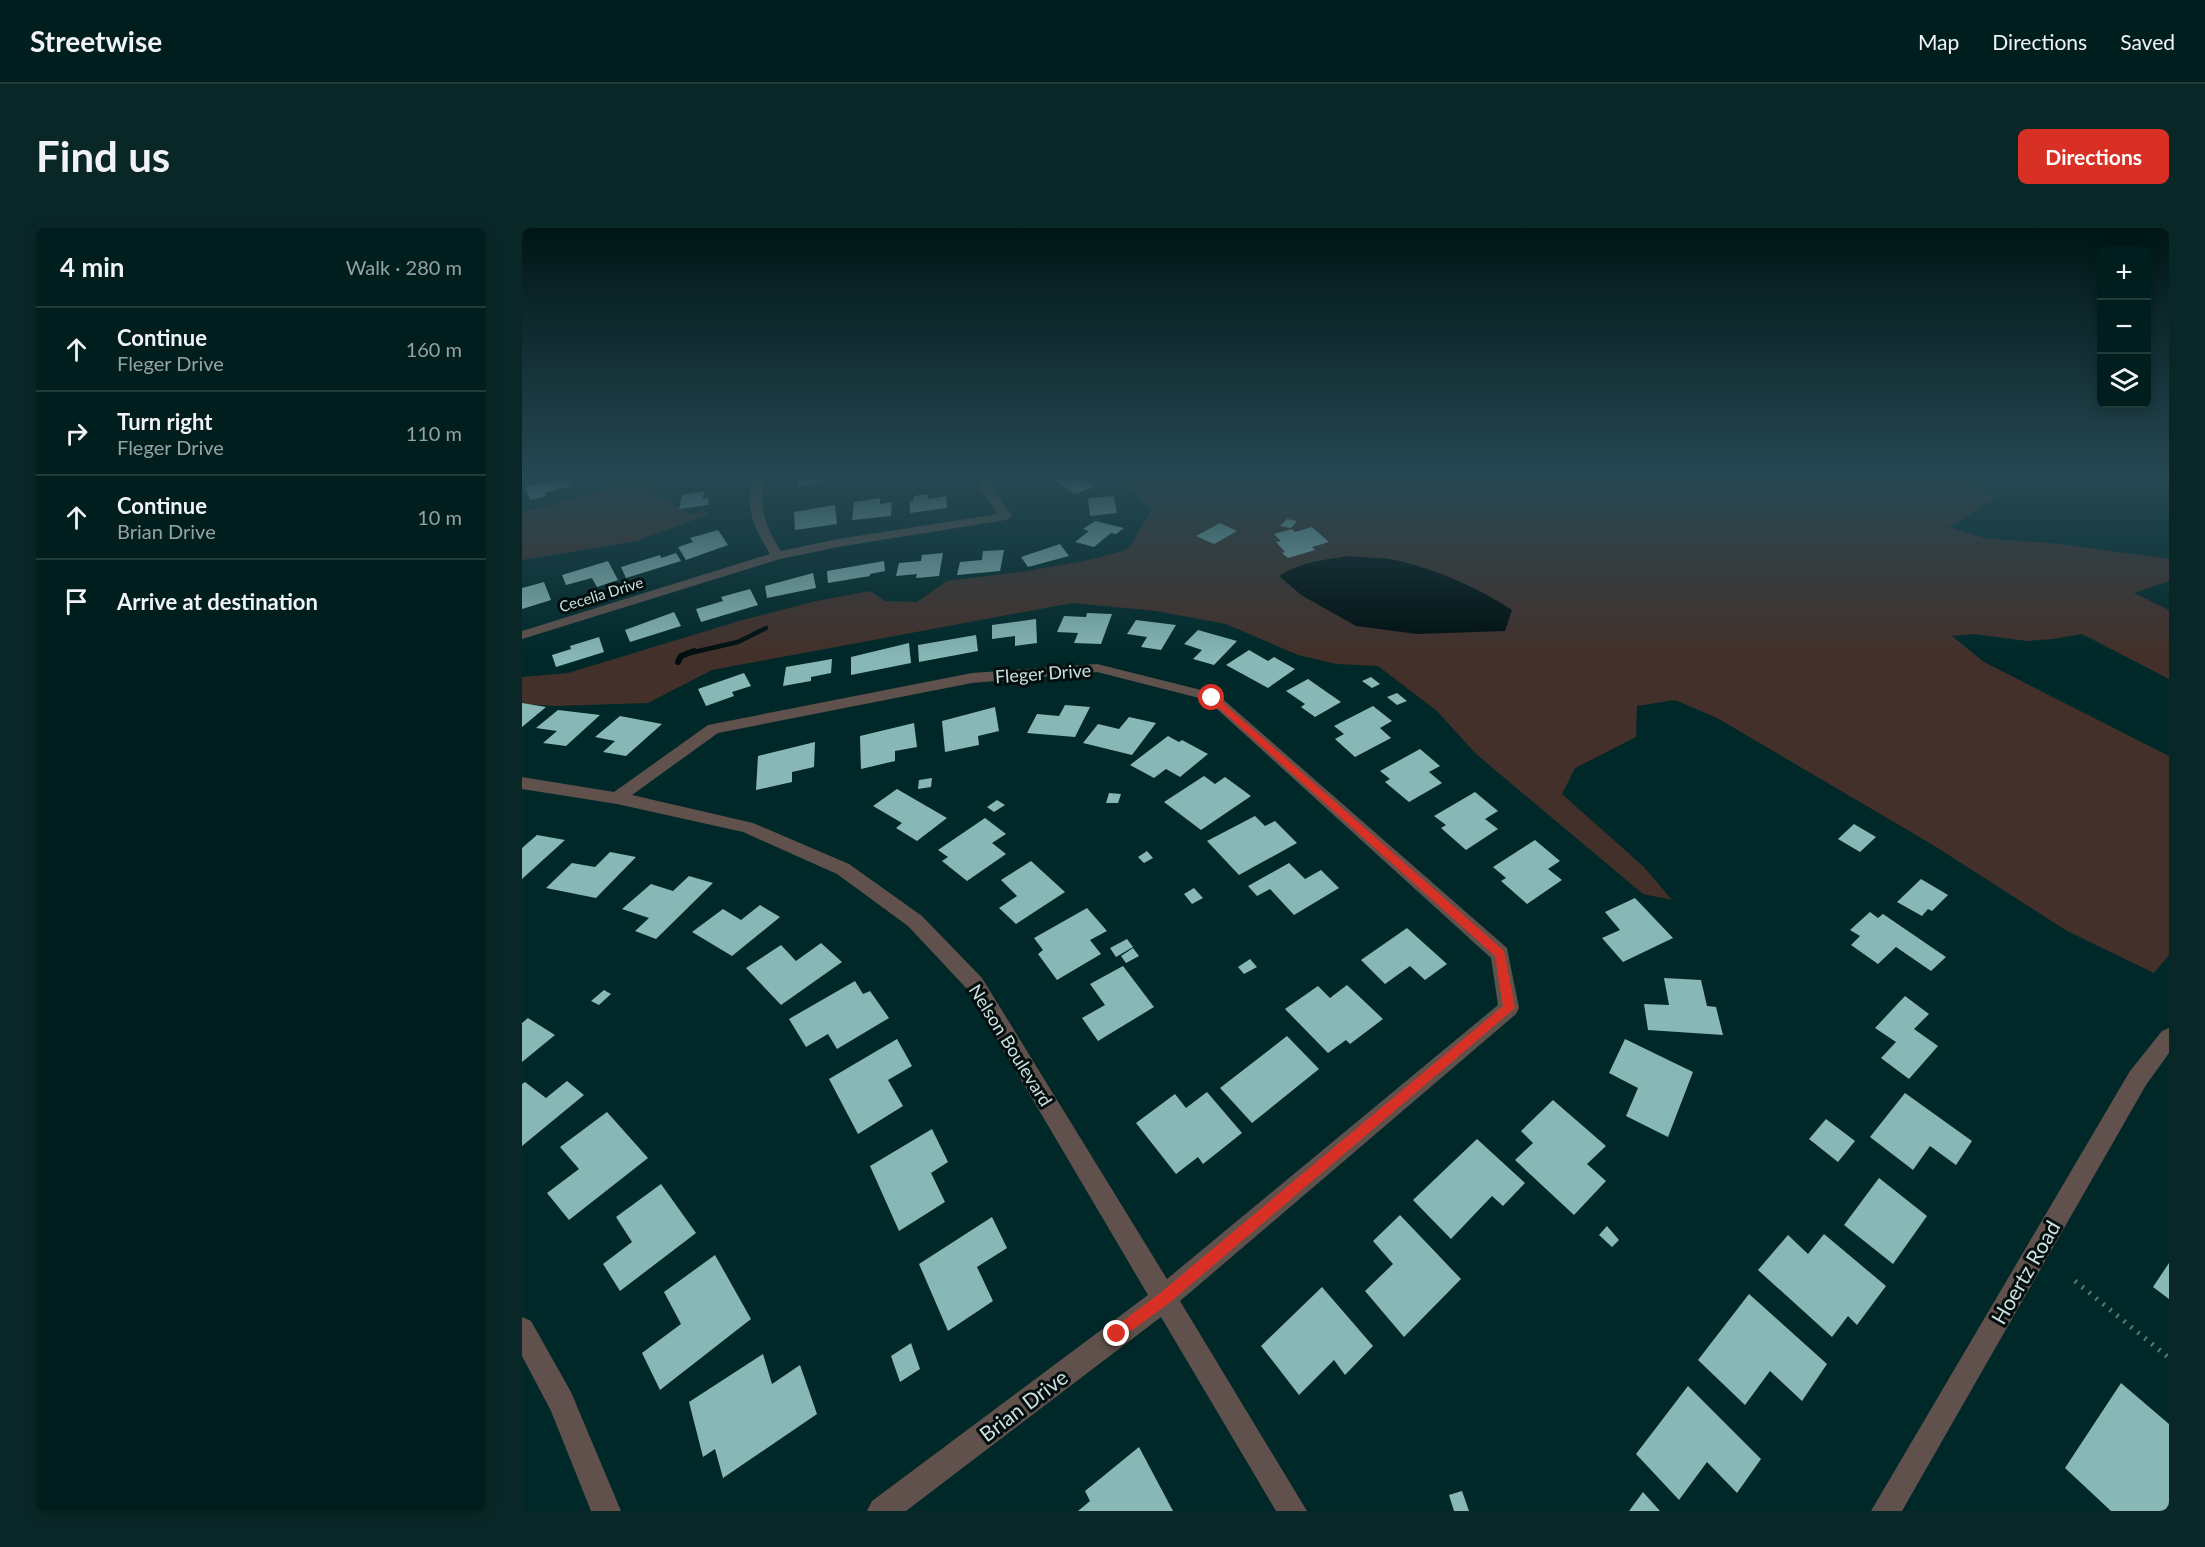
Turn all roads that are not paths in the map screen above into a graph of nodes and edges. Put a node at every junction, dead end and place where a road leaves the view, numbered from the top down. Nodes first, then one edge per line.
1 (766, 538) edge
2 (870, 538) edge
3 (777, 556) junction
4 (522, 635) edge
5 (522, 783) edge
6 (617, 798) junction
7 (2169, 1037) edge
8 (1163, 1299) junction
9 (522, 1330) edge
10 (606, 1511) edge
11 (882, 1511) edge
12 (1292, 1511) edge
13 (1886, 1511) edge

1 - 3 street
2 - 3 street, Cecelia Drive
3 - 4 street, Cecelia Drive
5 - 6 street, Nelson Boulevard
6 - 8 street, Nelson Boulevard
6 - 8 street, Fleger Drive
7 - 13 street, Hoertz Road
8 - 11 street, Brian Drive
8 - 12 street, Nelson Boulevard
9 - 10 street

